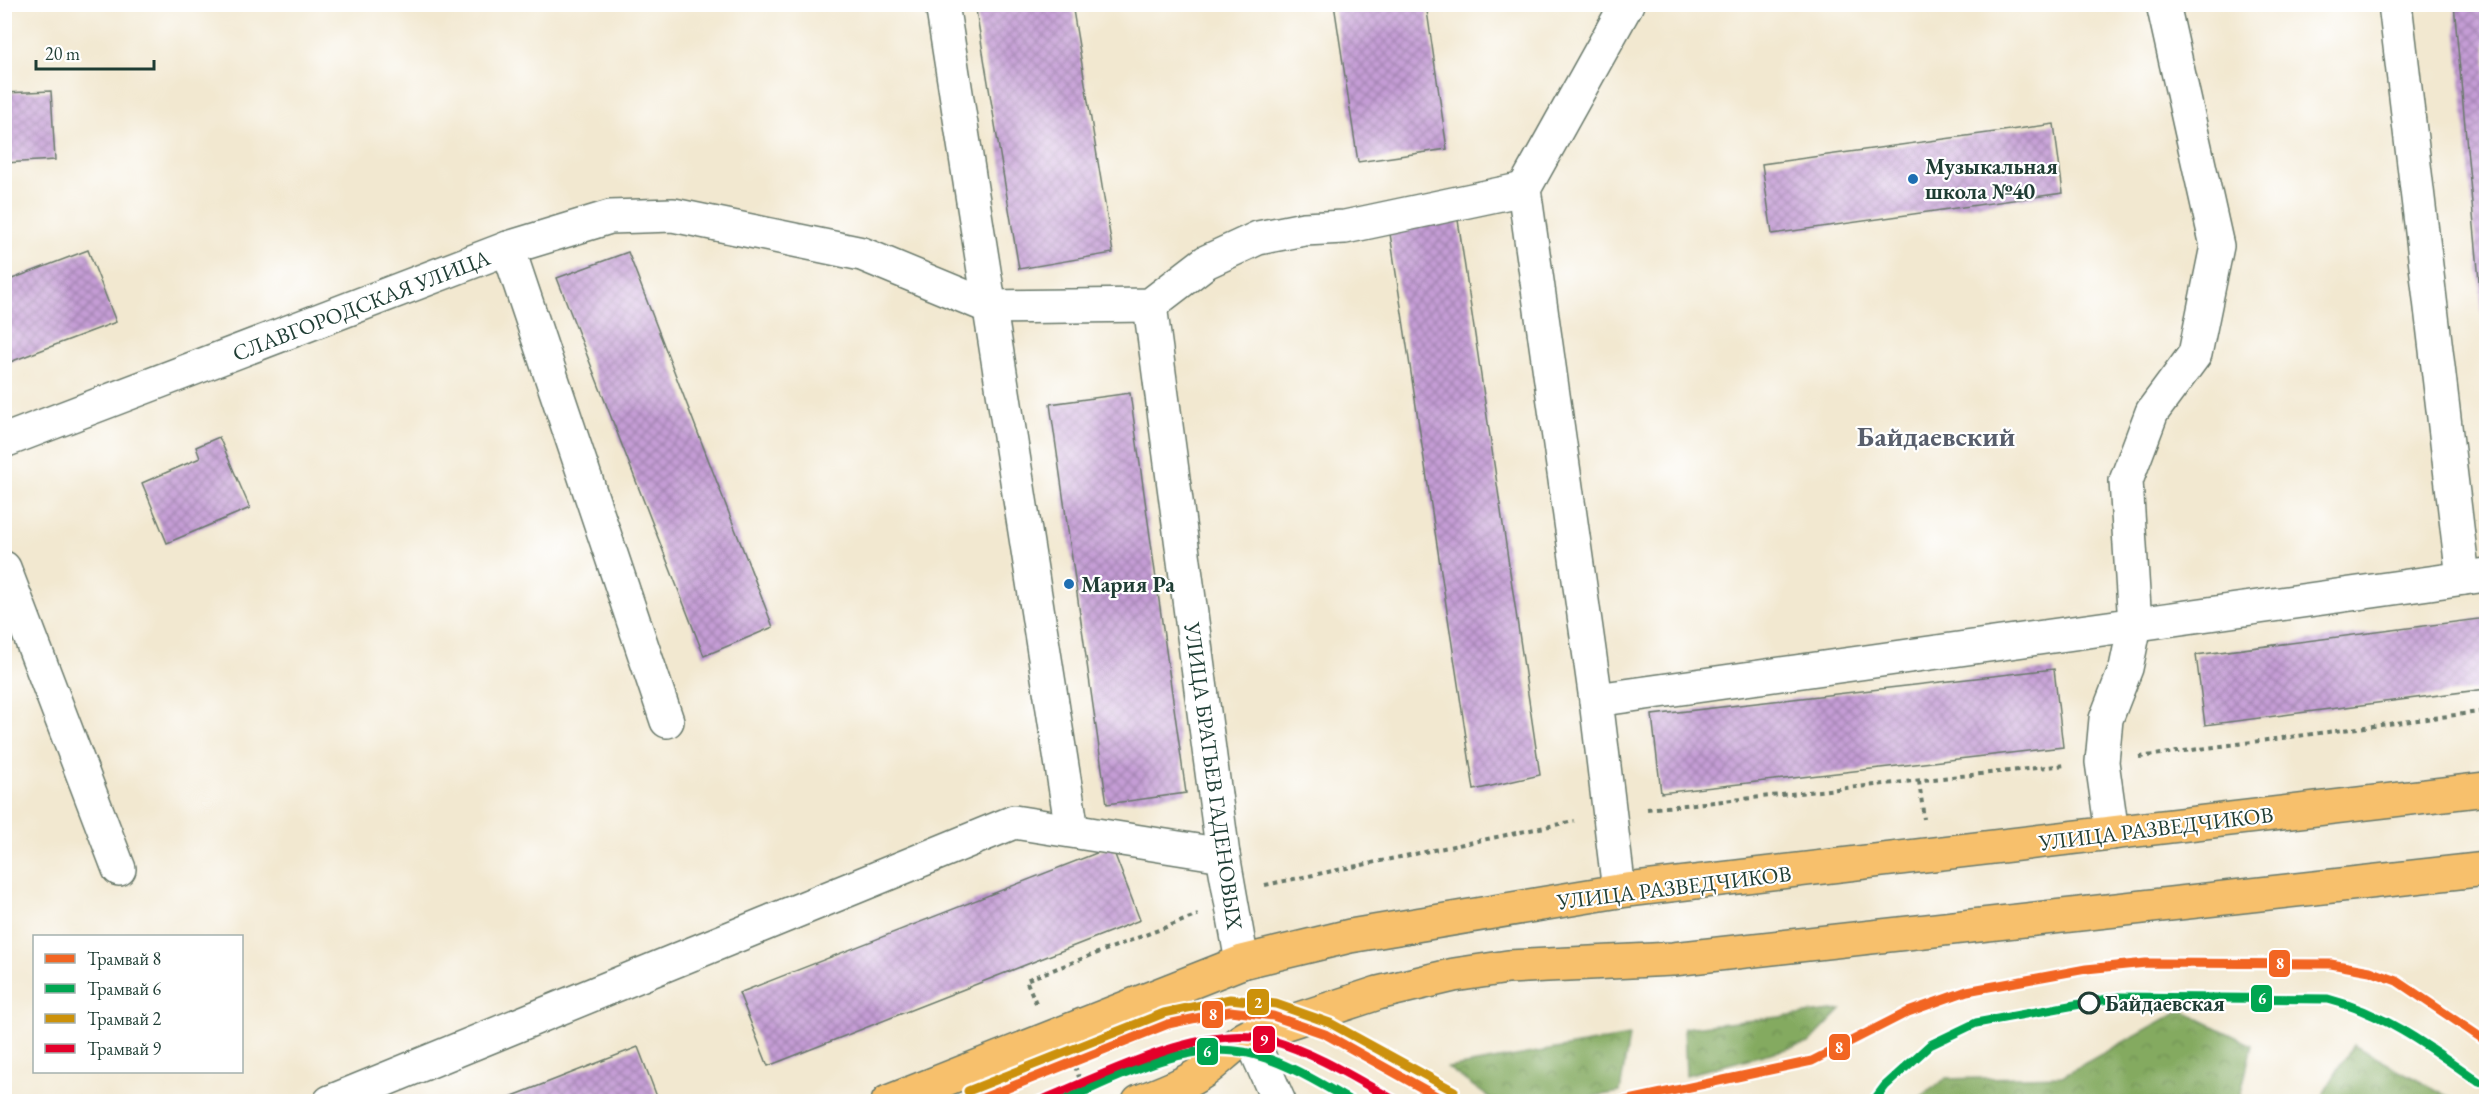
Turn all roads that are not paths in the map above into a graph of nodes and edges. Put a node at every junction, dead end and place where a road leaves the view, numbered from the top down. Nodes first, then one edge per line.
1 (942, 4) edge
2 (1627, 4) edge
3 (2163, 4) edge
4 (2395, 4) edge
5 (1524, 189) junction
6 (508, 248) junction
7 (1149, 304) junction
8 (990, 307) junction
9 (4, 441) edge
10 (4, 568) edge
11 (2475, 577) edge
12 (2135, 625) junction
13 (1596, 700) junction
14 (667, 721) dead end
15 (2487, 789) edge
16 (1072, 830) junction
17 (2112, 833) junction
18 (1223, 855) junction
19 (2487, 869) edge
20 (119, 870) dead end
21 (1619, 891) junction
22 (1242, 962) junction
23 (1252, 1034) junction
24 (330, 1101) edge
25 (888, 1101) edge
26 (1139, 1101) edge
27 (1279, 1101) edge

1 - 8 street
2 - 5 street
3 - 12 street
4 - 11 street
5 - 7 street
5 - 13 street
6 - 8 street, СЛАВГОРОДСКАЯ УЛИЦА
6 - 9 street, СЛАВГОРОДСКАЯ УЛИЦА
6 - 14 street
7 - 8 street
7 - 18 street, УЛИЦА БРАТЬЕВ ГАДЕНОВЫХ
8 - 16 street
10 - 20 street
11 - 12 street
12 - 13 street
12 - 17 street
13 - 21 street
15 - 17 main road, УЛИЦА РАЗВЕДЧИКОВ
16 - 18 street
16 - 24 street
17 - 21 main road, УЛИЦА РАЗВЕДЧИКОВ
18 - 22 street, УЛИЦА БРАТЬЕВ ГАДЕНОВЫХ
19 - 23 main road
21 - 22 main road, УЛИЦА РАЗВЕДЧИКОВ
22 - 25 main road, УЛИЦА РАЗВЕДЧИКОВ
23 - 26 main road
23 - 27 street

